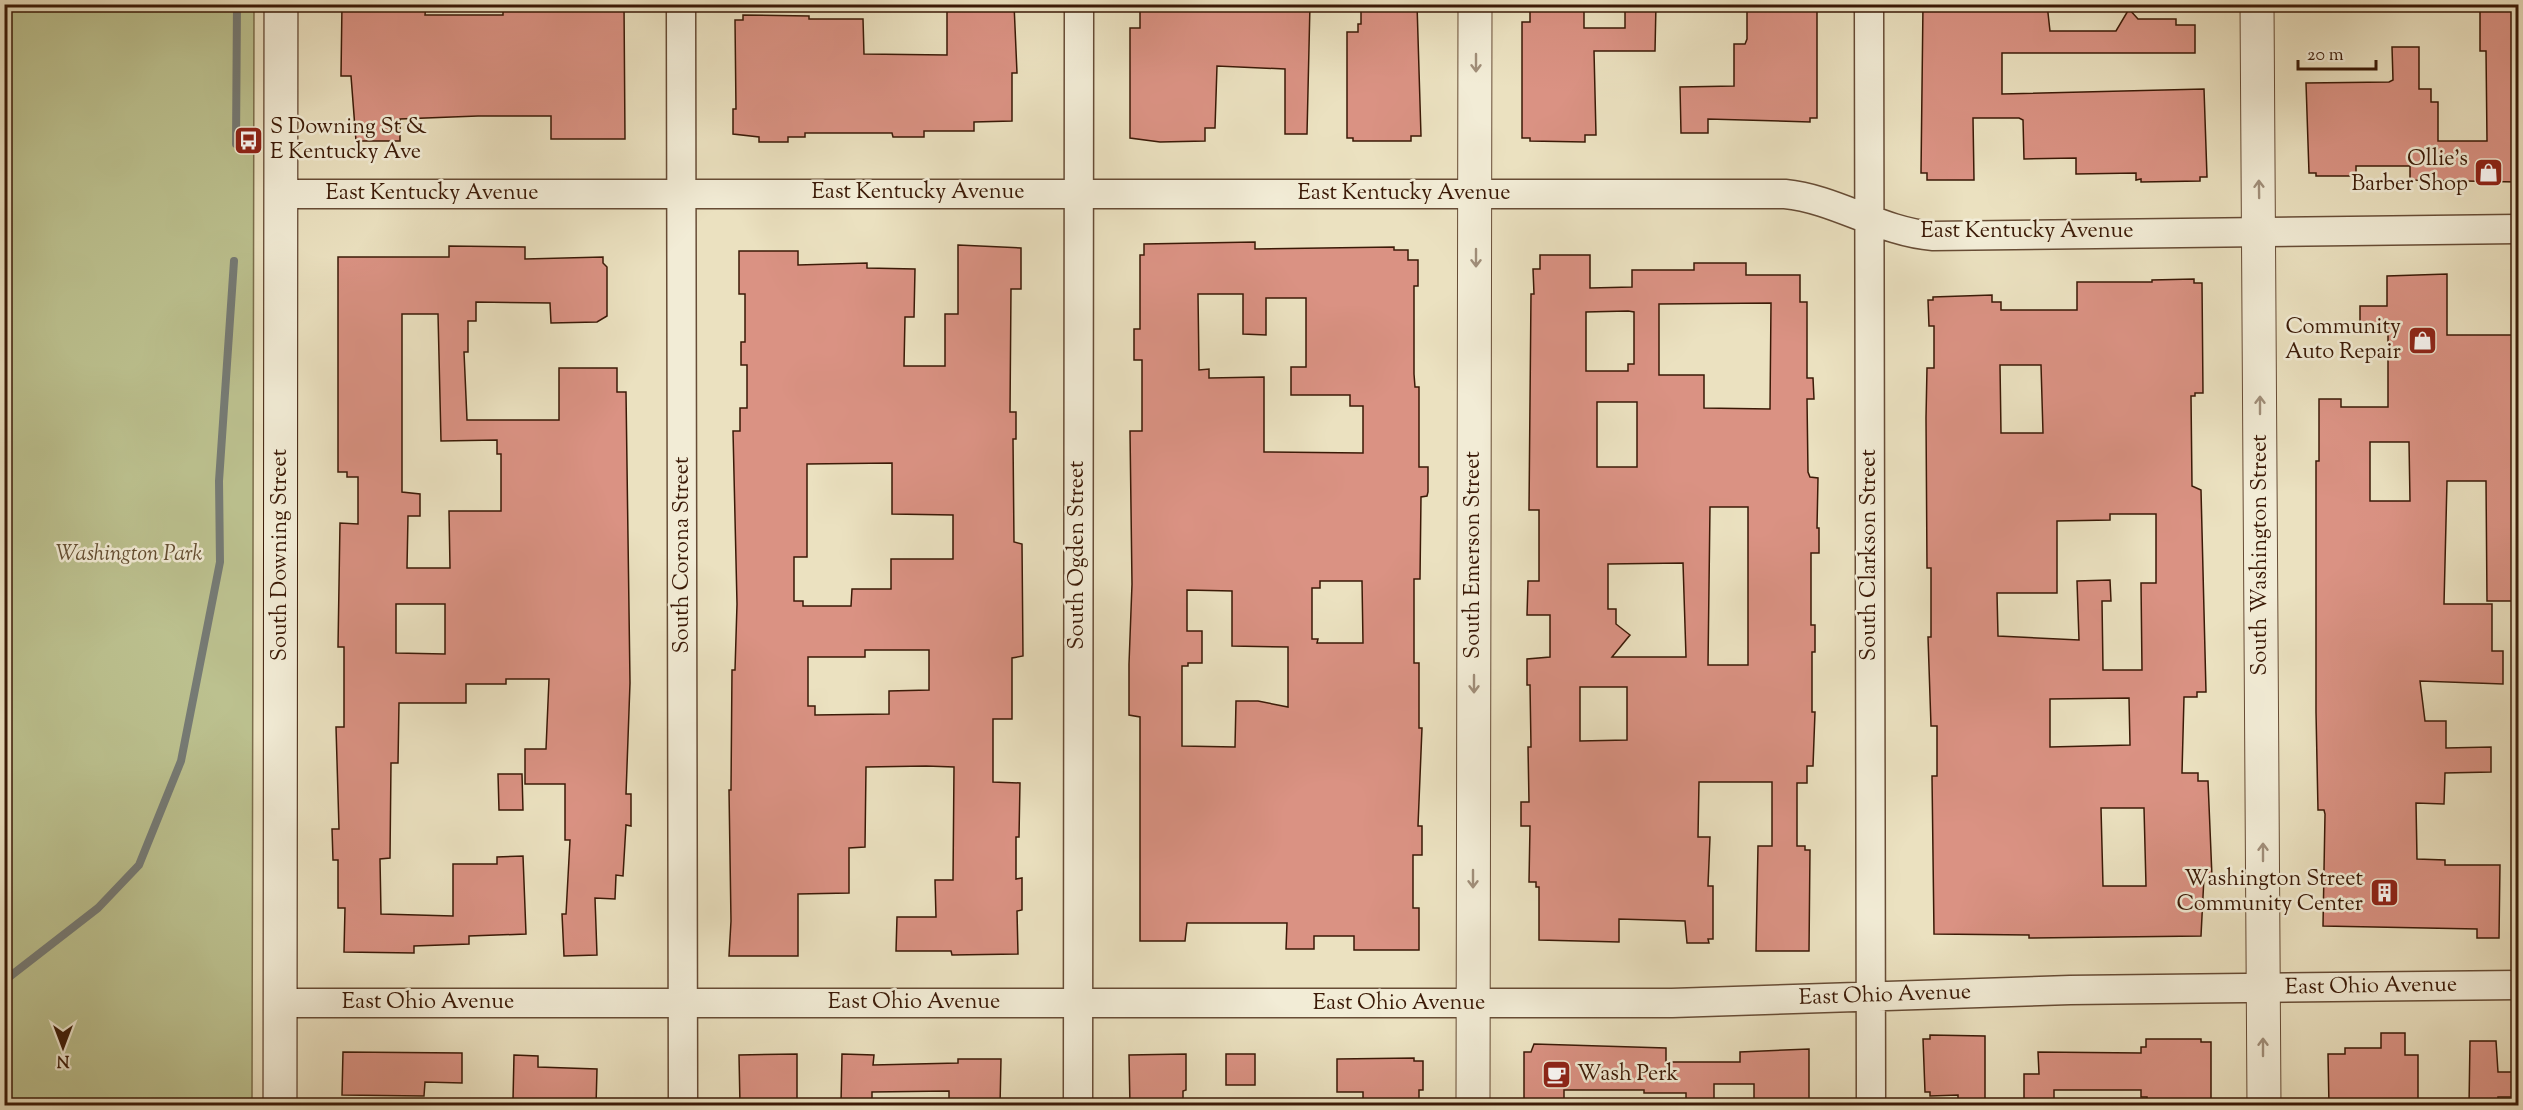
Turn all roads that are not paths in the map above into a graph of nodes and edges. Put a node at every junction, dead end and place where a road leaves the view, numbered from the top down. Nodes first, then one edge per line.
1 (281, 4) edge
2 (681, 4) edge
3 (1079, 4) edge
4 (1475, 4) edge
5 (1869, 4) edge
6 (2257, 4) edge
7 (683, 193) junction
8 (1079, 193) junction
9 (282, 194) junction
10 (1476, 195) junction
11 (1870, 220) junction
12 (2518, 229) edge
13 (2260, 231) junction
14 (2518, 986) edge
15 (2263, 988) junction
16 (1871, 997) junction
17 (683, 1002) junction
18 (280, 1003) junction
19 (1078, 1003) junction
20 (1473, 1004) junction
21 (280, 1106) edge
22 (683, 1106) edge
23 (1078, 1106) edge
24 (1473, 1106) edge
25 (1871, 1106) edge
26 (2264, 1106) edge

1 - 9 street, South Downing Street
2 - 7 street, South Corona Street
3 - 8 street, South Ogden Street
4 -> 10 street, South Emerson Street
5 - 11 street, South Clarkson Street
13 -> 6 street, South Washington Street
7 - 8 street, East Kentucky Avenue
7 - 9 street, East Kentucky Avenue
7 - 17 street, South Corona Street
8 - 10 street, East Kentucky Avenue
8 - 19 street, South Ogden Street
9 - 18 street, South Downing Street
10 - 11 street, East Kentucky Avenue
10 -> 20 street, South Emerson Street
11 - 13 street, East Kentucky Avenue
11 - 16 street, South Clarkson Street
12 - 13 street, East Kentucky Avenue
15 -> 13 street, South Washington Street
14 - 15 street, East Ohio Avenue
15 - 16 street, East Ohio Avenue
26 -> 15 street, South Washington Street
16 - 20 street, East Ohio Avenue
16 - 25 street, South Clarkson Street
17 - 18 street, East Ohio Avenue
17 - 19 street, East Ohio Avenue
17 - 22 street, South Corona Street
18 - 21 street, South Downing Street
19 - 20 street, East Ohio Avenue
19 - 23 street, South Ogden Street
20 - 24 street, South Emerson Street

